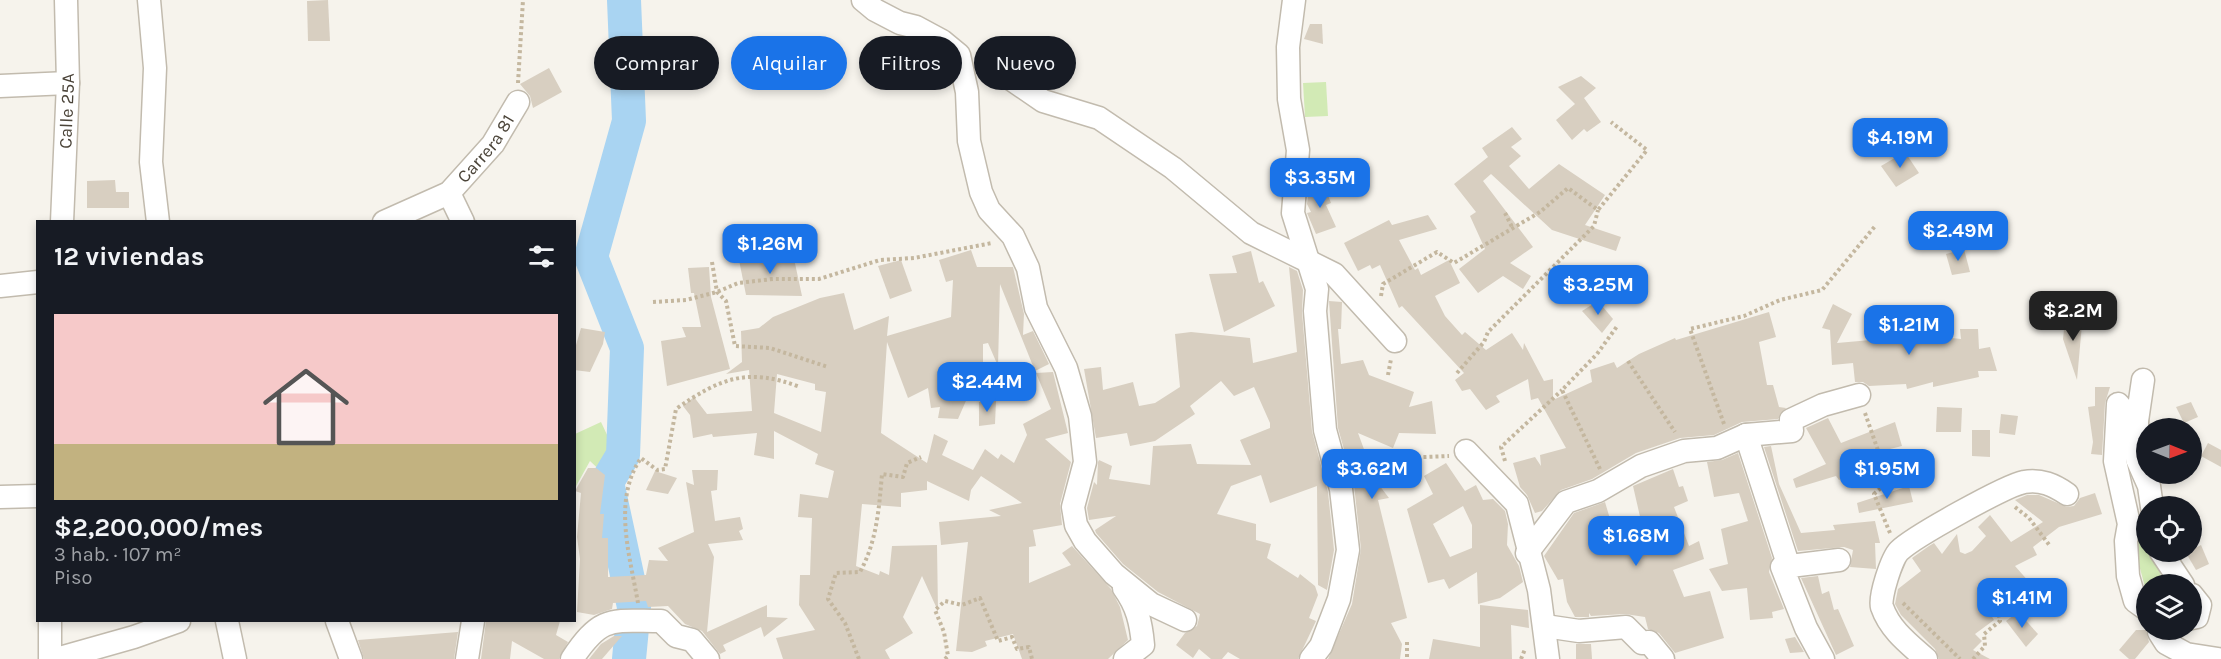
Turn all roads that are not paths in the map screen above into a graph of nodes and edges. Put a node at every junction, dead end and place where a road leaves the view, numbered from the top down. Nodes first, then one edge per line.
1 (66, 0) edge
2 (149, 0) edge
3 (863, 0) edge
4 (1294, 0) edge
5 (68, 83) junction
6 (0, 86) edge
7 (1027, 90) edge
8 (518, 102) road end
9 (449, 194) junction
10 (62, 220) edge
11 (158, 220) edge
12 (389, 220) edge
13 (462, 220) edge
14 (1310, 261) junction
15 (36, 282) edge
16 (0, 286) edge
17 (1395, 341) dead end
18 (2143, 380) dead end
19 (1859, 395) road end
20 (2137, 418) edge
21 (2136, 421) edge
22 (1746, 435) junction
23 (1458, 454) road end
24 (2067, 494) dead end
25 (36, 496) edge
26 (0, 497) edge
27 (1527, 553) junction
28 (1839, 560) dead end
29 (1788, 564) junction
30 (1114, 574) junction
31 (2136, 602) edge
32 (1185, 620) dead end
33 (50, 622) edge
34 (176, 622) edge
35 (227, 622) edge
36 (337, 622) edge
37 (473, 622) edge
38 (1545, 626) junction
39 (2164, 640) edge
40 (1320, 655) edge
41 (50, 659) edge
42 (56, 659) edge
43 (235, 659) edge
44 (351, 659) edge
45 (467, 659) edge
46 (572, 659) edge
47 (708, 659) edge
48 (1125, 659) edge
49 (1548, 659) edge
50 (1664, 659) edge
51 (1823, 659) edge
52 (1926, 659) edge
53 (2218, 659) edge

1 - 5 street, Calle 25A
2 - 11 street
3 - 30 street
4 - 14 street
5 - 6 street
5 - 10 street, Calle 25A
7 - 14 street
8 - 9 street, Carrera 81
9 - 12 street, Carrera 81
9 - 13 street
14 - 17 street
14 - 40 street
15 - 16 street
18 - 20 street
19 - 22 street
21 - 31 street
22 - 27 street
22 - 29 street
23 - 27 street
24 - 52 street
25 - 26 street
27 - 38 street
28 - 29 street
29 - 51 street
30 - 32 street
30 - 48 street
33 - 41 street
34 - 42 street
35 - 43 street
36 - 44 street
37 - 45 street
38 - 49 street
38 - 50 street
39 - 53 street
46 - 47 street

